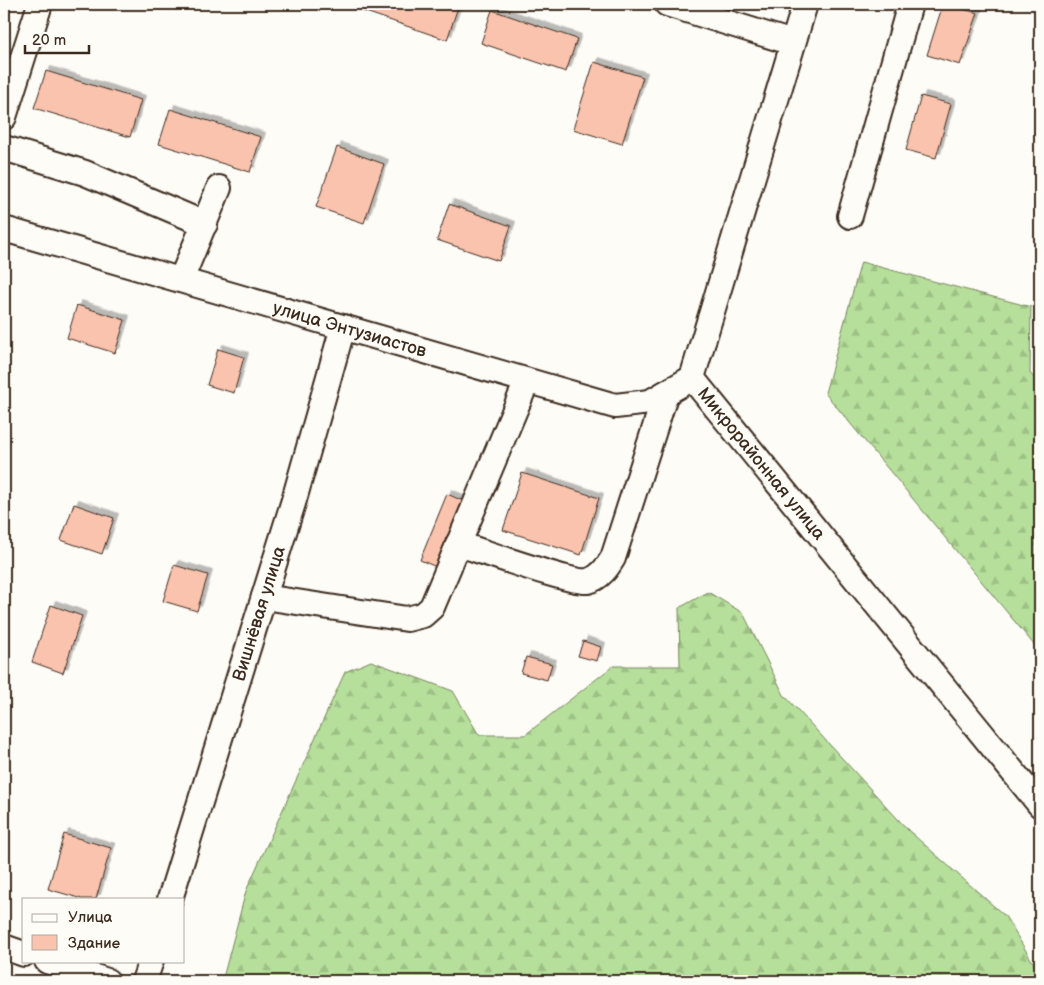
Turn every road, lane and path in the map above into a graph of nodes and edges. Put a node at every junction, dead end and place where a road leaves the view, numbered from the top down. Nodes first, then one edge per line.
1 (40, 4) edge
2 (667, 4) edge
3 (805, 4) edge
4 (910, 4) edge
5 (793, 43) junction
6 (4, 117) edge
7 (4, 148) edge
8 (218, 188) dead end
9 (850, 216) dead end
10 (205, 224) junction
11 (4, 229) edge
12 (181, 280) junction
13 (343, 327) junction
14 (692, 378) junction
15 (527, 381) junction
16 (666, 393) junction
17 (458, 544) junction
18 (264, 597) junction
19 (1040, 805) edge
20 (170, 898) edge
21 (4, 947) edge
22 (22, 953) edge
23 (50, 962) edge
24 (150, 962) edge
25 (108, 981) edge
26 (144, 981) edge

1 - 6 street
2 - 5 street
3 - 5 street, Микрорайонная улица
4 - 9 street
5 - 14 street, Микрорайонная улица
7 - 10 street
8 - 10 street
10 - 12 street
11 - 12 street, улица Энтузиастов
12 - 13 street, улица Энтузиастов
13 - 15 street, улица Энтузиастов
13 - 18 street, Вишнёвая улица
14 - 16 street, улица Энтузиастов
14 - 19 street, Микрорайонная улица
15 - 16 street, улица Энтузиастов
15 - 17 street
16 - 17 street
17 - 18 street
18 - 20 street, Вишнёвая улица
21 - 22 street
23 - 25 street
24 - 26 street

